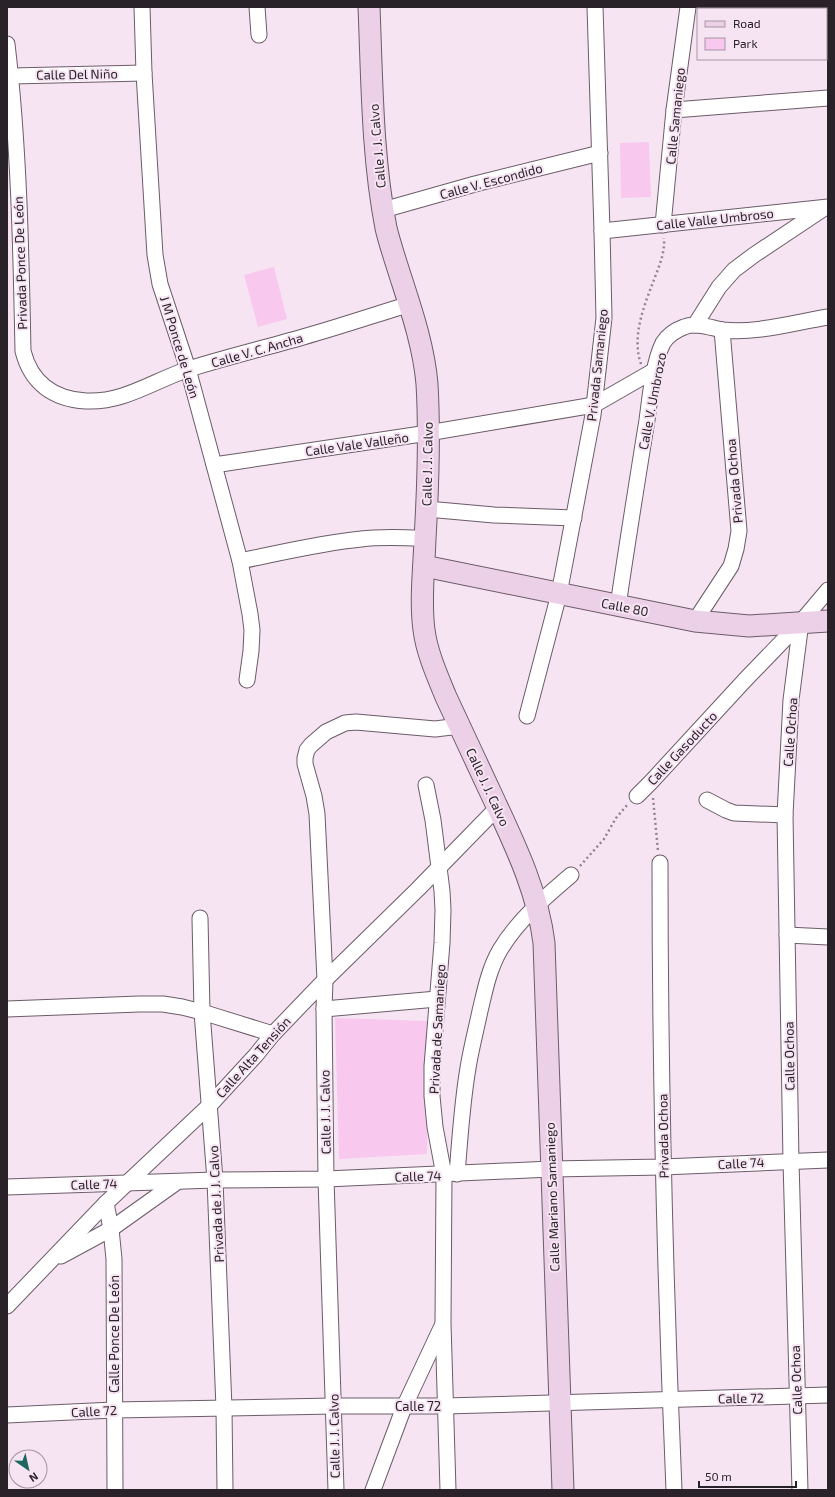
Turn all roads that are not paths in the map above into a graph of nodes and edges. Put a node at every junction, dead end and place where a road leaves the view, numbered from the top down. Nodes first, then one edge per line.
1 (142, 7) edge
2 (257, 7) edge
3 (369, 7) edge
4 (595, 7) edge
5 (688, 7) edge
6 (259, 35) dead end
7 (7, 44) edge
8 (144, 73) junction
9 (11, 76) junction
10 (828, 98) edge
11 (674, 110) junction
12 (600, 153) junction
13 (827, 208) edge
14 (383, 210) junction
15 (664, 225) junction
16 (602, 232) junction
17 (410, 304) junction
18 (828, 317) edge
19 (695, 325) junction
20 (722, 330) junction
21 (188, 370) junction
22 (650, 373) junction
23 (58, 396) joint
24 (594, 405) junction
25 (428, 433) junction
26 (214, 465) junction
27 (427, 509) junction
28 (574, 518) junction
29 (425, 538) junction
30 (240, 561) junction
31 (424, 566) junction
32 (828, 590) edge
33 (559, 594) junction
34 (618, 606) junction
35 (695, 621) junction
36 (828, 621) edge
37 (801, 622) junction
38 (247, 680) dead end
39 (527, 716) dead end
40 (460, 726) junction
41 (426, 785) dead end
42 (637, 796) road end
43 (707, 800) dead end
44 (498, 807) junction
45 (785, 815) junction
46 (660, 863) road end
47 (439, 868) junction
48 (571, 875) road end
49 (536, 905) junction
50 (200, 918) dead end
51 (787, 935) junction
52 (828, 937) edge
53 (325, 980) junction
54 (437, 1000) junction
55 (7, 1009) edge
56 (324, 1009) junction
57 (202, 1012) junction
58 (273, 1034) junction
59 (210, 1105) junction
60 (828, 1160) edge
61 (790, 1161) junction
62 (663, 1167) junction
63 (551, 1169) junction
64 (451, 1174) junction
65 (326, 1179) junction
66 (215, 1180) junction
67 (177, 1182) junction
68 (128, 1183) junction
69 (7, 1187) edge
70 (106, 1203) junction
71 (111, 1229) junction
72 (50, 1262) junction
73 (7, 1306) edge
74 (443, 1324) junction
75 (828, 1395) edge
76 (797, 1396) junction
77 (670, 1399) junction
78 (559, 1403) junction
79 (334, 1406) junction
80 (445, 1406) junction
81 (404, 1407) junction
82 (224, 1408) junction
83 (114, 1410) junction
84 (7, 1415) edge
85 (115, 1490) edge
86 (225, 1490) edge
87 (336, 1490) edge
88 (373, 1490) edge
89 (448, 1490) edge
90 (563, 1490) edge
91 (674, 1490) edge
92 (800, 1490) edge

1 - 8 street, J M Ponce de León
2 - 6 street
3 - 14 street, Calle J. J. Calvo
4 - 12 street, Privada Samaniego
5 - 11 street, Calle Samaniego
7 - 9 street, Privada Ponce De León
8 - 9 street, Calle Del Niño
8 - 21 street, J M Ponce de León
9 - 23 street, Privada Ponce De León
10 - 11 street
11 - 15 street, Calle Samaniego
12 - 14 street, Calle V. Escondido
12 - 16 street, Privada Samaniego
13 - 15 street, Calle Valle Umbroso
13 - 19 street
14 - 17 street, Calle J. J. Calvo
15 - 16 street, Calle Valle Umbroso
16 - 24 street, Privada Samaniego
17 - 21 street, Calle V. C. Ancha
17 - 25 street, Calle J. J. Calvo
18 - 20 street, Calle V. Umbrozo
19 - 20 street, Calle V. Umbrozo
19 - 22 street, Calle V. Umbrozo
20 - 35 street, Privada Ochoa
21 - 23 street, Calle V. C. Ancha
21 - 26 street, J M Ponce de León
22 - 24 street
22 - 34 street, Calle V. Umbrozo
24 - 25 street, Calle Vale Valleño
24 - 28 street, Privada Samaniego
25 - 26 street, Calle Vale Valleño
25 - 27 street, Calle J. J. Calvo
26 - 30 street, J M Ponce de León
27 - 28 street
27 - 29 street, Calle J. J. Calvo
28 - 33 street, Privada Samaniego
29 - 30 street
29 - 31 street, Calle J. J. Calvo
30 - 38 street, J M Ponce de León
31 - 33 street, Calle 80
31 - 40 street, Calle J. J. Calvo
32 - 37 street, Calle Gasoducto
33 - 34 street, Calle 80
33 - 39 street, Privada Samaniego
34 - 35 street, Calle 80
35 - 37 street, Calle 80
36 - 37 street, Calle 80
37 - 42 street, Calle Gasoducto
37 - 45 street, Calle Ochoa
40 - 44 street, Calle J. J. Calvo
40 - 53 street, Calle J. J. Calvo
41 - 47 street, Privada de Samaniego
43 - 45 street
44 - 47 street, Calle Alta Tensión
44 - 49 street, Calle J. J. Calvo
45 - 51 street, Calle Ochoa
46 - 62 street, Privada Ochoa
47 - 53 street, Calle Alta Tensión
47 - 54 street, Privada de Samaniego
48 - 49 street
49 - 63 street, Calle Mariano Samaniego
49 - 64 street, Privada de Samaniego
50 - 57 street, Privada de J. J. Calvo
51 - 52 street
51 - 61 street, Calle Ochoa
53 - 56 street, Calle J. J. Calvo
53 - 58 street, Calle Alta Tensión
54 - 56 street
54 - 64 street, Privada de Samaniego
55 - 57 street
56 - 65 street, Calle J. J. Calvo
57 - 58 street
57 - 59 street, Privada de J. J. Calvo
58 - 59 street, Calle Alta Tensión
59 - 66 street, Privada de J. J. Calvo
59 - 68 street, Calle Alta Tensión
60 - 61 street, Calle 74
61 - 62 street, Calle 74
61 - 76 street, Calle Ochoa
62 - 63 street, Calle 74
62 - 77 street, Privada Ochoa
63 - 64 street, Calle 74
63 - 78 street, Calle Mariano Samaniego
64 - 65 street, Calle 74
64 - 74 street, Privada de Samaniego
65 - 66 street, Calle 74
65 - 79 street, Calle J. J. Calvo
66 - 67 street, Calle 74
66 - 82 street, Privada de J. J. Calvo
67 - 68 street, Calle 74
67 - 71 street
68 - 69 street, Calle 74
68 - 70 street, Calle Alta Tensión
70 - 71 street, Calle Ponce De León
70 - 72 street, Calle Alta Tensión
71 - 72 street
71 - 83 street, Calle Ponce De León
72 - 73 street, Calle Alta Tensión
74 - 80 street, Privada de Samaniego
74 - 81 street
75 - 76 street, Calle 72
76 - 77 street, Calle 72
76 - 92 street, Calle Ochoa
77 - 78 street, Calle 72
77 - 91 street, Privada Ochoa
78 - 80 street, Calle 72
78 - 90 street, Calle Mariano Samaniego
79 - 81 street, Calle 72
79 - 82 street, Calle 72
79 - 87 street, Calle J. J. Calvo
80 - 81 street, Calle 72
80 - 89 street, Privada de Samaniego
81 - 88 street
82 - 83 street, Calle 72
82 - 86 street, Privada de J. J. Calvo
83 - 84 street, Calle 72
83 - 85 street, Calle Ponce De León

